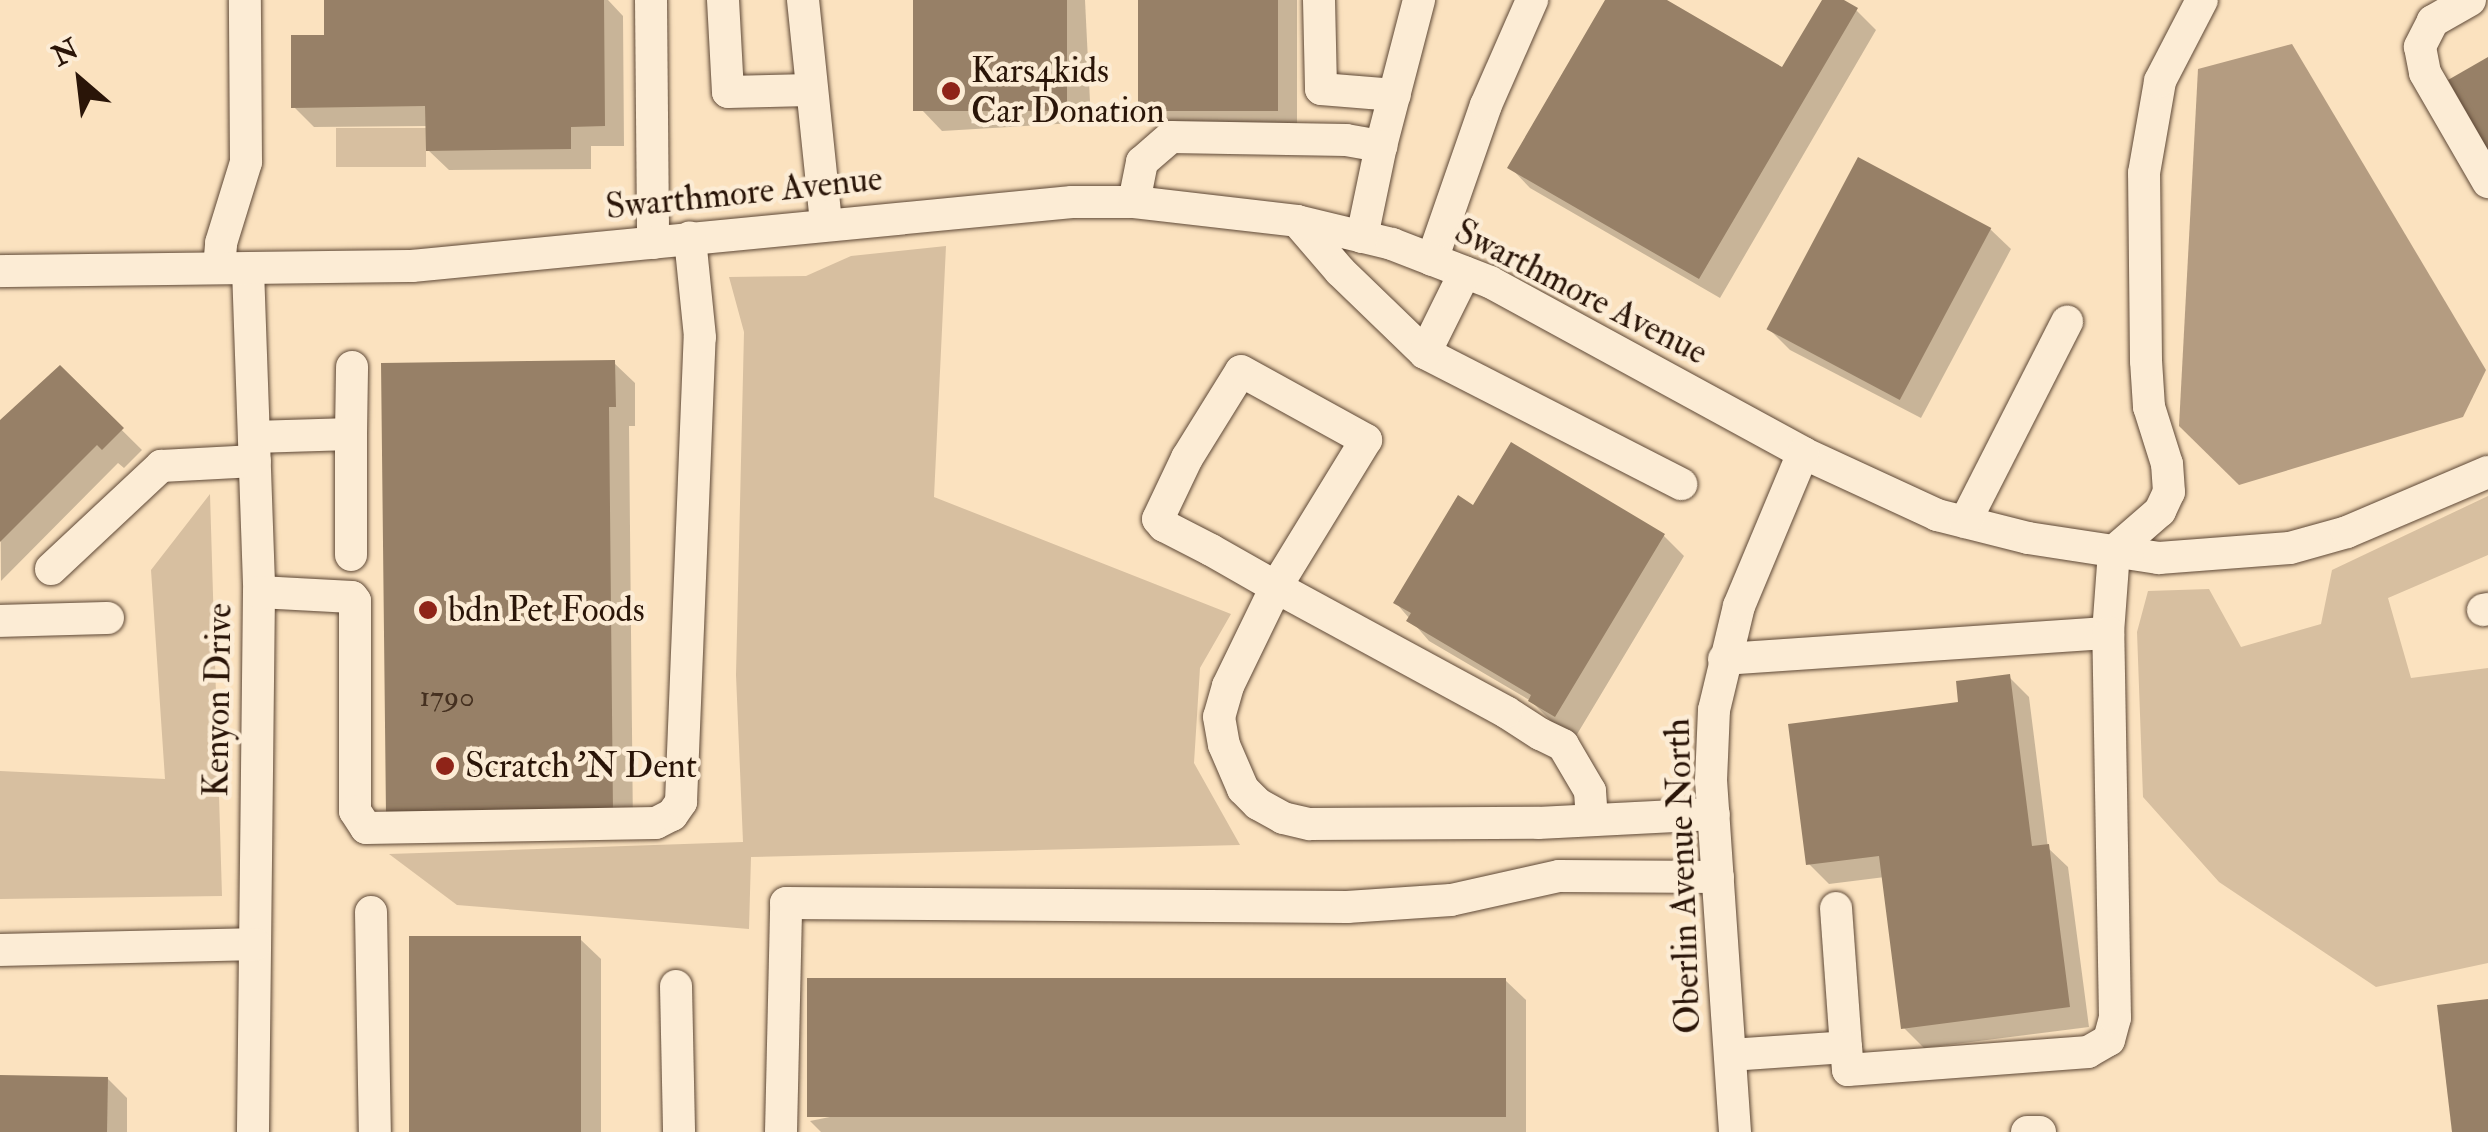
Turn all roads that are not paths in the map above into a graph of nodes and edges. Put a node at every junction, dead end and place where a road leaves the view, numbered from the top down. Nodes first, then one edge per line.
1 (244, 0) edge
2 (651, 0) edge
3 (723, 0) edge
4 (802, 0) edge
5 (1319, 0) edge
6 (1420, 0) edge
7 (1532, 0) edge
8 (2202, 0) edge
9 (2470, 0) edge
10 (810, 90) junction
11 (1395, 96) junction
12 (1382, 146) junction
13 (2488, 182) edge
14 (1134, 202) junction
15 (1297, 221) junction
16 (826, 224) junction
17 (1362, 237) junction
18 (690, 238) junction
19 (653, 243) junction
20 (1432, 260) junction
21 (234, 268) junction
22 (0, 271) edge
23 (1466, 272) junction
24 (2067, 322) dead end
25 (1425, 353) junction
26 (352, 367) dead end
27 (351, 434) junction
28 (255, 449) junction
29 (1803, 453) junction
30 (2488, 472) edge
31 (1681, 484) dead end
32 (1964, 522) junction
33 (2114, 551) junction
34 (352, 555) dead end
35 (51, 569) dead end
36 (1276, 587) junction
37 (259, 592) junction
38 (108, 618) dead end
39 (0, 622) edge
40 (2108, 634) junction
41 (1724, 658) junction
42 (1714, 814) junction
43 (1592, 820) junction
44 (1718, 876) junction
45 (1836, 908) dead end
46 (370, 912) dead end
47 (255, 944) junction
48 (0, 950) edge
49 (676, 986) dead end
50 (1846, 1046) junction
51 (1730, 1055) junction
52 (1727, 1130) edge
53 (253, 1132) edge
54 (375, 1132) edge
55 (679, 1132) edge
56 (780, 1132) edge
57 (2027, 1132) edge
58 (2040, 1132) edge

1 - 21 street, Kenyon Drive
2 - 19 street
3 - 10 street
4 - 10 street
5 - 11 street
6 - 11 street
7 - 20 street
8 - 33 street
9 - 13 street
10 - 16 street
11 - 12 street
12 - 14 street
12 - 17 street
14 - 15 street, Swarthmore Avenue
14 - 16 street, Swarthmore Avenue
15 - 17 street, Swarthmore Avenue
15 - 25 street
16 - 18 street, Swarthmore Avenue
17 - 20 street, Swarthmore Avenue
18 - 19 street, Swarthmore Avenue
18 - 37 street
19 - 21 street, Swarthmore Avenue
20 - 23 street, Swarthmore Avenue
21 - 22 street, Swarthmore Avenue
21 - 28 street, Kenyon Drive
23 - 25 street
23 - 29 street, Swarthmore Avenue
24 - 32 street
25 - 31 street
26 - 27 street
27 - 28 street
27 - 34 street
28 - 35 street
28 - 37 street, Kenyon Drive
29 - 32 street, Swarthmore Avenue
29 - 41 street, Oberlin Avenue North
30 - 33 street, Swarthmore Avenue
32 - 33 street, Swarthmore Avenue
33 - 40 street
36 - 36 street
36 - 43 street
36 - 43 street
37 - 47 street, Kenyon Drive
38 - 39 street
40 - 41 street
40 - 50 street
41 - 42 street, Oberlin Avenue North
42 - 43 street
42 - 44 street, Oberlin Avenue North
44 - 51 street, Oberlin Avenue North
44 - 56 street
45 - 50 street
46 - 54 street
47 - 48 street
47 - 53 street, Kenyon Drive
49 - 55 street
50 - 51 street
51 - 52 street, Oberlin Avenue North
57 - 58 street

